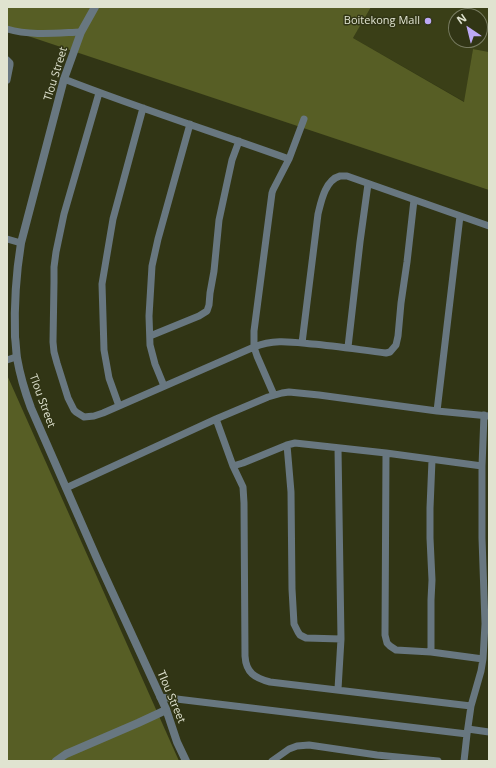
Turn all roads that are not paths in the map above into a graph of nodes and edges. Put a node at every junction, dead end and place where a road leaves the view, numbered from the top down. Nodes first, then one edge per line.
1 (95, 7) edge
2 (7, 29) edge
3 (81, 32) junction
4 (7, 60) edge
5 (64, 79) junction
6 (7, 80) edge
7 (99, 93) junction
8 (143, 108) junction
9 (304, 119) dead end
10 (190, 124) junction
11 (239, 141) junction
12 (289, 159) junction
13 (368, 184) junction
14 (414, 200) junction
15 (460, 216) junction
16 (489, 226) edge
17 (7, 239) edge
18 (21, 243) junction
19 (150, 336) junction
20 (302, 343) junction
21 (254, 347) junction
22 (348, 348) junction
23 (16, 357) junction
24 (7, 360) edge
25 (164, 386) junction
26 (274, 395) junction
27 (119, 406) junction
28 (437, 411) junction
29 (486, 416) edge
30 (216, 419) junction
31 (287, 445) junction
32 (338, 448) junction
33 (386, 453) junction
34 (432, 460) junction
35 (233, 466) junction
36 (482, 466) junction
37 (66, 488) junction
38 (341, 639) junction
39 (431, 652) junction
40 (483, 659) junction
41 (338, 689) junction
42 (160, 697) junction
43 (471, 706) junction
44 (166, 710) junction
45 (467, 732) junction
46 (489, 732) edge
47 (376, 758) edge
48 (56, 761) edge
49 (186, 761) edge
50 (272, 761) edge
51 (427, 761) edge
52 (438, 761) edge
53 (464, 761) edge

1 - 3 street, Tlou Street
2 - 3 street
3 - 5 street, Tlou Street
4 - 6 street
5 - 7 street
5 - 18 street, Tlou Street
7 - 8 street
7 - 27 street
8 - 10 street
8 - 27 street
9 - 12 street
10 - 11 street
10 - 19 street
11 - 12 street
11 - 19 street
12 - 21 street
13 - 14 street
13 - 20 street
13 - 22 street
14 - 15 street
14 - 22 street
15 - 16 street
15 - 28 street
17 - 18 street
18 - 23 street, Tlou Street
19 - 25 street
20 - 21 street
20 - 22 street
21 - 25 street
21 - 26 street
23 - 24 street
23 - 37 street, Tlou Street
25 - 27 street
26 - 28 street
26 - 30 street
28 - 29 street
29 - 36 street
30 - 35 street
30 - 37 street
31 - 32 street
31 - 35 street
31 - 38 street
32 - 33 street
32 - 38 street
33 - 34 street
33 - 39 street
34 - 36 street
34 - 39 street
35 - 41 street
36 - 40 street
37 - 42 street, Tlou Street
38 - 41 street
39 - 40 street
40 - 43 street
41 - 43 street
42 - 44 street, Tlou Street
42 - 45 street
43 - 45 street
44 - 48 street
44 - 49 street, Tlou Street
45 - 46 street
45 - 53 street
47 - 50 street
47 - 51 street
51 - 52 street

